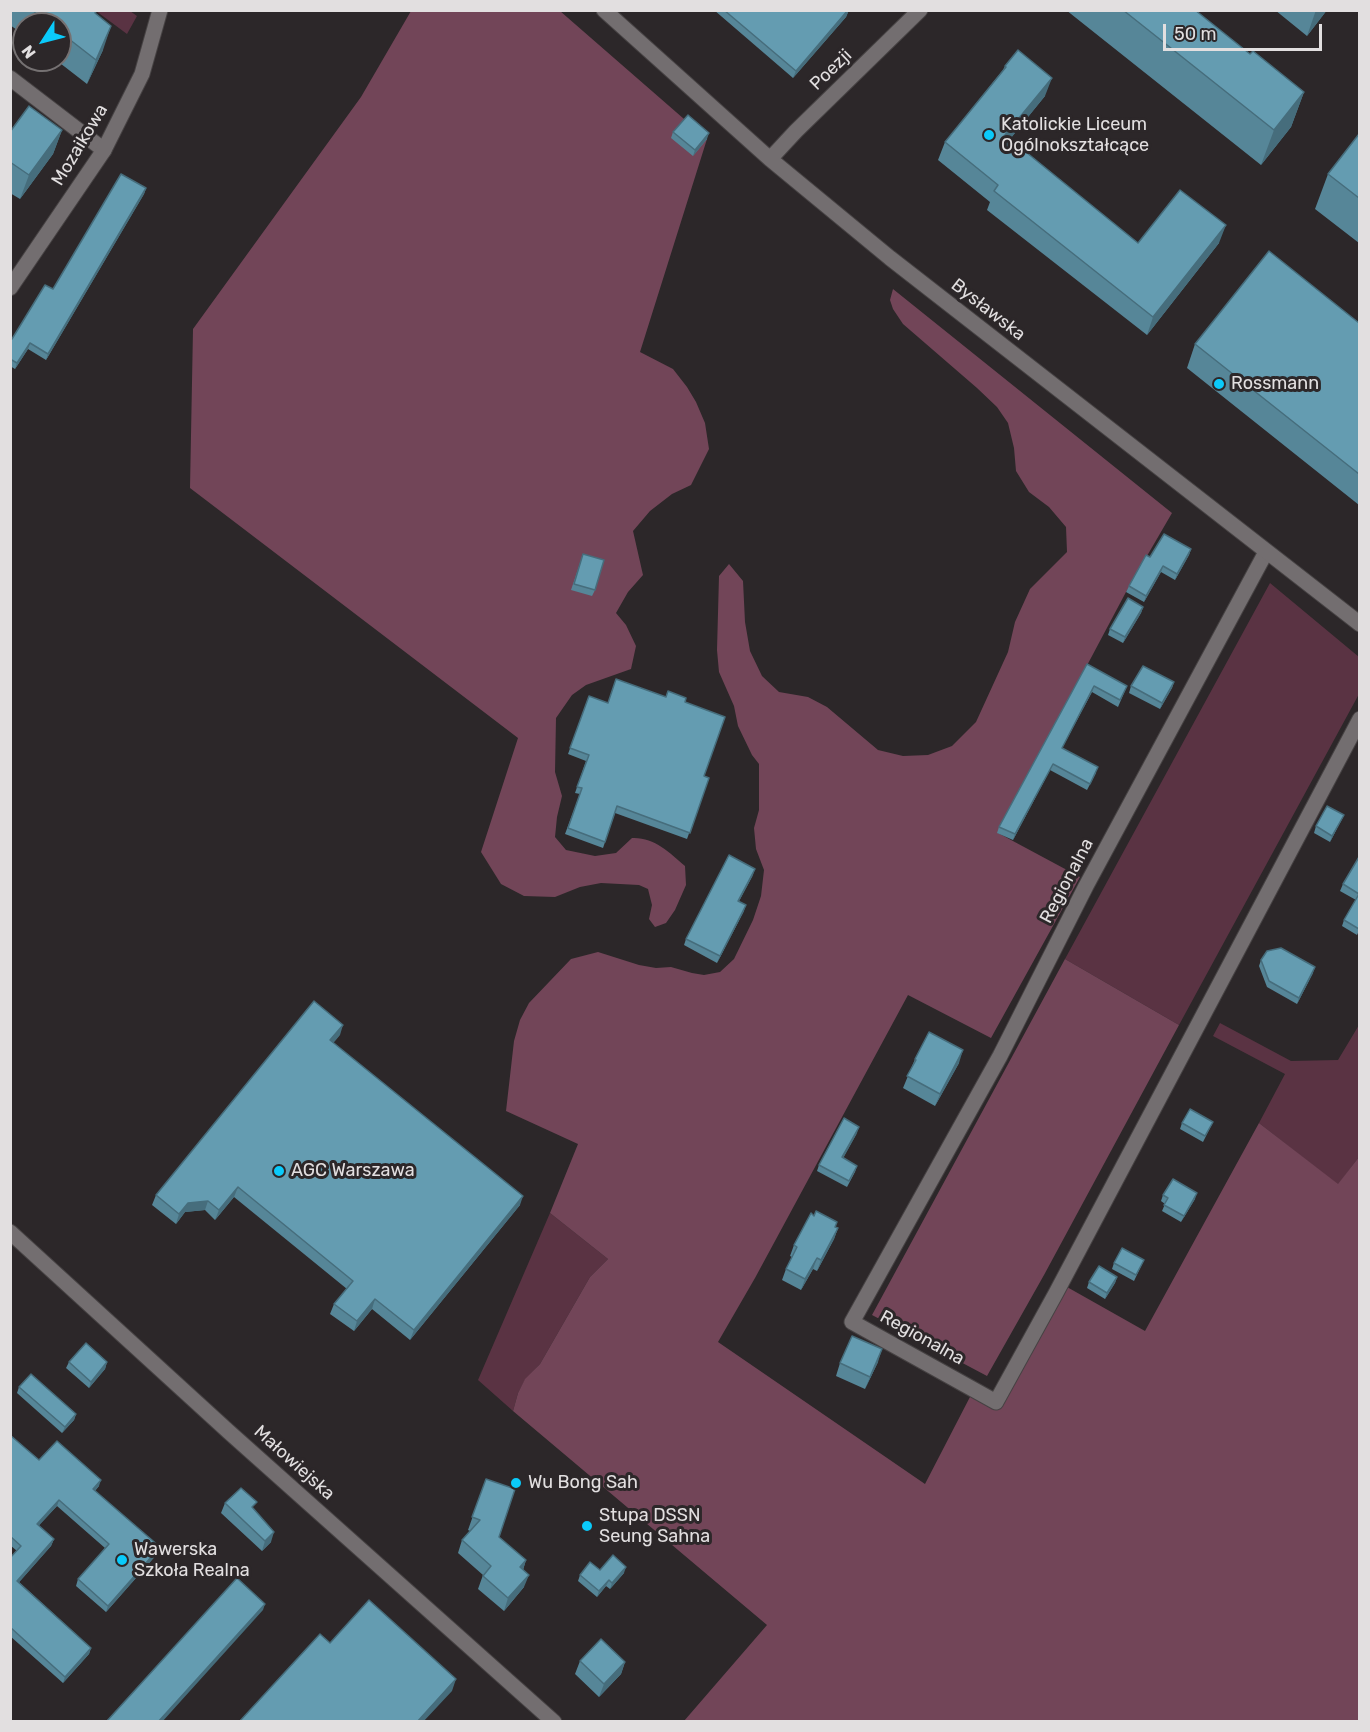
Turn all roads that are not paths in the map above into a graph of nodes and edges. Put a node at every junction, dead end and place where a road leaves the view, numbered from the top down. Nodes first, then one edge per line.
1 (160, 10) edge
2 (604, 10) edge
3 (920, 10) edge
4 (10, 78) edge
5 (104, 150) junction
6 (770, 159) junction
7 (10, 288) edge
8 (1266, 552) junction
9 (1359, 624) edge
10 (1359, 719) edge
11 (10, 1232) edge
12 (554, 1722) edge

1 - 5 street, Mozaikowa
2 - 6 street, Bysławska
3 - 6 street, Poezji
4 - 5 street
5 - 7 street, Mozaikowa
6 - 8 street, Bysławska
8 - 9 street, Bysławska
8 - 10 street, Regionalna
11 - 12 street, Małowiejska

